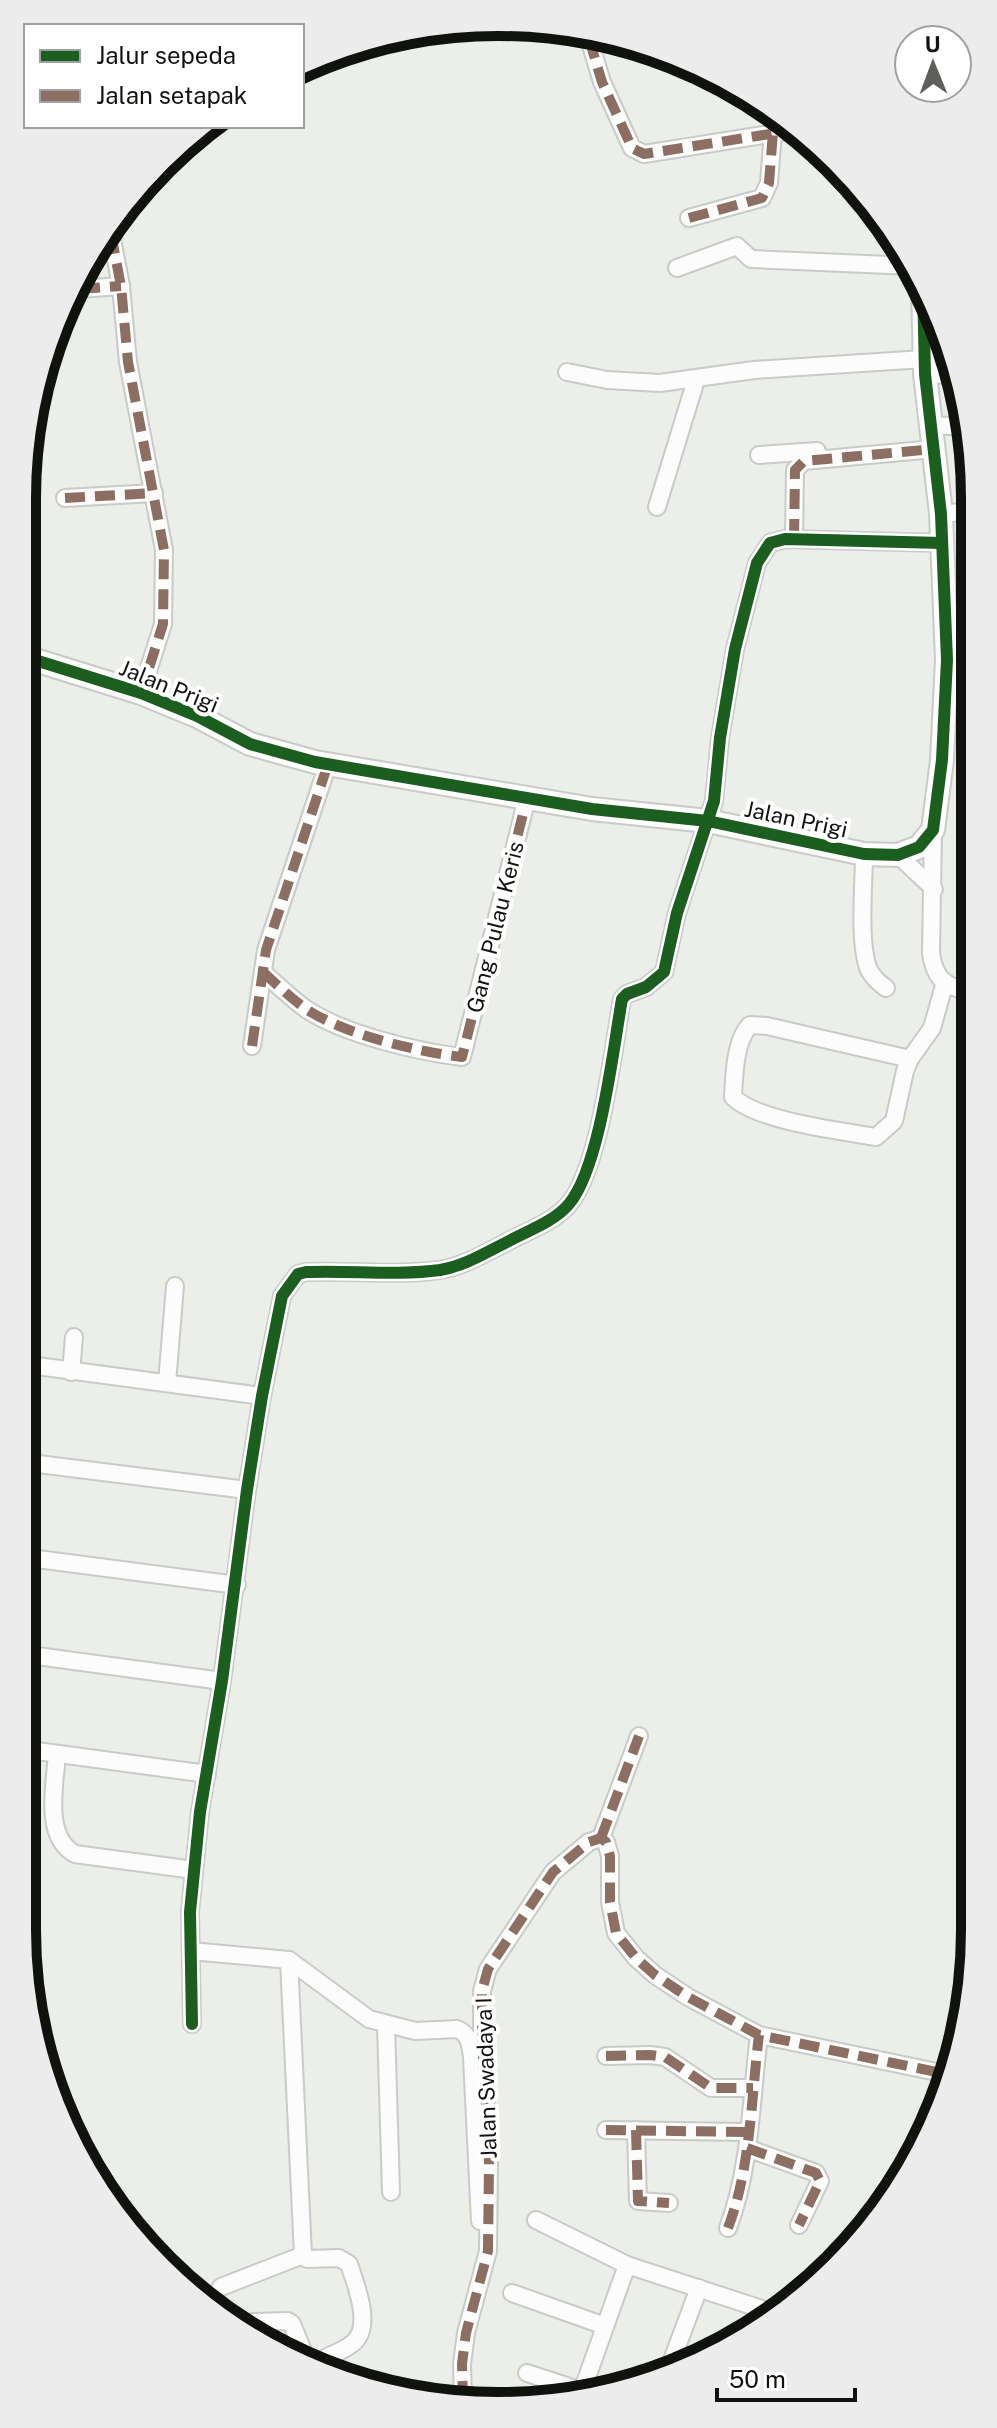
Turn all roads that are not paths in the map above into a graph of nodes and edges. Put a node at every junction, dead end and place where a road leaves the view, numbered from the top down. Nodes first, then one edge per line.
1 (591, 45) edge
2 (779, 131) edge
3 (773, 132) junction
4 (689, 218) dead end
5 (113, 244) edge
6 (898, 265) edge
7 (677, 268) dead end
8 (121, 286) junction
9 (87, 288) edge
10 (924, 317) edge
11 (925, 367) junction
12 (567, 372) dead end
13 (943, 372) edge
14 (696, 380) junction
15 (956, 431) edge
16 (933, 438) junction
17 (759, 455) dead end
18 (154, 493) junction
19 (65, 498) dead end
20 (657, 507) dead end
21 (961, 512) edge
22 (941, 514) junction
23 (794, 539) junction
24 (942, 543) junction
25 (961, 658) edge
26 (36, 660) edge
27 (947, 660) junction
28 (141, 693) junction
29 (328, 764) junction
30 (527, 798) junction
31 (708, 821) junction
32 (933, 830) junction
33 (864, 854) junction
34 (898, 855) junction
35 (934, 889) junction
36 (263, 972) junction
37 (945, 982) junction
38 (886, 988) dead end
39 (961, 990) edge
40 (252, 1046) dead end
41 (910, 1059) junction
42 (175, 1286) dead end
43 (74, 1337) dead end
44 (36, 1366) edge
45 (71, 1372) junction
46 (167, 1383) junction
47 (262, 1396) junction
48 (36, 1464) edge
49 (247, 1490) junction
50 (36, 1559) edge
51 (237, 1585) junction
52 (36, 1656) edge
53 (222, 1681) junction
54 (639, 1736) dead end
55 (36, 1751) edge
56 (57, 1754) junction
57 (207, 1774) junction
58 (601, 1838) junction
59 (194, 1870) junction
60 (191, 1944) junction
61 (289, 1960) junction
62 (192, 2024) dead end
63 (386, 2025) junction
64 (759, 2035) junction
65 (606, 2056) dead end
66 (938, 2072) edge
67 (753, 2088) junction
68 (606, 2130) dead end
69 (636, 2130) junction
70 (747, 2140) junction
71 (391, 2192) dead end
72 (669, 2203) dead end
73 (536, 2220) dead end
74 (799, 2225) dead end
75 (728, 2228) dead end
76 (488, 2251) junction
77 (303, 2255) junction
78 (627, 2265) junction
79 (221, 2287) dead end
80 (699, 2288) junction
81 (512, 2293) dead end
82 (759, 2311) edge
83 (254, 2322) edge
84 (605, 2326) junction
85 (302, 2348) edge
86 (326, 2358) edge
87 (673, 2358) edge
88 (527, 2373) dead end
89 (585, 2384) edge
90 (564, 2387) edge
91 (463, 2390) edge

1 - 3 street
2 - 3 street
3 - 4 street
5 - 8 street
6 - 7 street
8 - 9 street
8 - 18 street
10 - 11 street
11 - 13 street
11 - 14 street
11 - 16 street
12 - 14 street
14 - 20 street
15 - 16 street
16 - 17 street
16 - 22 street
16 - 23 street
18 - 19 street
18 - 28 street
21 - 22 street
22 - 24 street
23 - 24 street
23 - 31 street
24 - 27 street
25 - 27 street
26 - 28 street, Jalan Prigi
27 - 32 street
28 - 29 street, Jalan Prigi
29 - 30 street, Jalan Prigi
29 - 36 street
30 - 31 street, Jalan Prigi
30 - 36 street, Gang Pulau Keris
31 - 33 street, Jalan Prigi
31 - 47 street
32 - 34 street
32 - 35 street
33 - 34 street, Jalan Prigi
33 - 38 street
34 - 35 street
35 - 37 street
36 - 40 street
37 - 39 street
37 - 41 street
41 - 41 street
42 - 46 street
43 - 45 street
44 - 45 street
45 - 46 street
46 - 47 street
47 - 49 street
48 - 49 street
49 - 51 street
50 - 51 street
51 - 53 street
52 - 53 street
53 - 57 street
54 - 58 street
55 - 56 street
56 - 57 street
56 - 59 street
57 - 59 street
58 - 64 street
58 - 76 street, Jalan Swadaya I
59 - 60 street
60 - 61 street
60 - 62 street
61 - 63 street
61 - 77 street
63 - 71 street
63 - 76 street
64 - 66 street
64 - 67 street
65 - 67 street
67 - 70 street
68 - 69 street
69 - 70 street
69 - 72 street
70 - 74 street
70 - 75 street
73 - 78 street
76 - 91 street, Jalan Swadaya I
77 - 79 street
77 - 86 street
78 - 80 street
78 - 84 street
80 - 82 street
80 - 87 street
81 - 84 street
83 - 85 street
84 - 89 street
88 - 90 street

